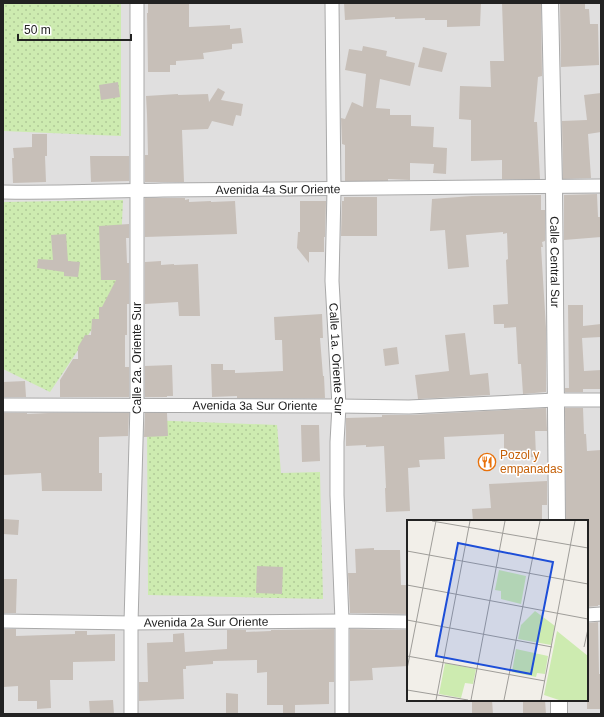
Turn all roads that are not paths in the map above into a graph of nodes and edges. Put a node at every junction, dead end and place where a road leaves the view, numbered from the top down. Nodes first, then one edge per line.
1 (137, 3) edge
2 (332, 3) edge
3 (550, 3) edge
4 (554, 186) junction
5 (601, 186) edge
6 (137, 190) junction
7 (334, 190) junction
8 (3, 192) edge
9 (556, 400) junction
10 (601, 400) edge
11 (3, 405) edge
12 (138, 405) junction
13 (339, 406) junction
14 (558, 520) edge
15 (588, 614) edge
16 (601, 614) edge
17 (3, 621) edge
18 (342, 621) junction
19 (407, 622) edge
20 (131, 623) junction
21 (559, 701) edge
22 (131, 714) edge
23 (342, 714) edge
24 (559, 714) edge

1 - 6 street, Calle 2a. Oriente Sur
2 - 7 street, Calle 1a. Oriente Sur
3 - 4 street, Calle Central Sur
4 - 5 street, Avenida 4a Sur Oriente
4 - 7 street, Avenida 4a Sur Oriente
4 - 9 street, Calle Central Sur
6 - 7 street, Avenida 4a Sur Oriente
6 - 8 street, Avenida 4a Sur Oriente
6 - 12 street, Calle 2a. Oriente Sur
7 - 13 street, Calle 1a. Oriente Sur
9 - 10 street, Avenida 3a Sur Oriente
9 - 13 street, Avenida 3a Sur Oriente
9 - 14 street, Calle Central Sur
11 - 12 street, Avenida 3a Sur Oriente
12 - 13 street, Avenida 3a Sur Oriente
12 - 20 street, Calle 2a. Oriente Sur
13 - 18 street, Calle 1a. Oriente Sur
15 - 16 street
17 - 20 street, Avenida 2a Sur Oriente
18 - 19 street, Avenida 2a Sur Oriente
18 - 20 street, Avenida 2a Sur Oriente
18 - 23 street, Calle 1a. Oriente Sur
20 - 22 street, Calle 2a. Oriente Sur
21 - 24 street

